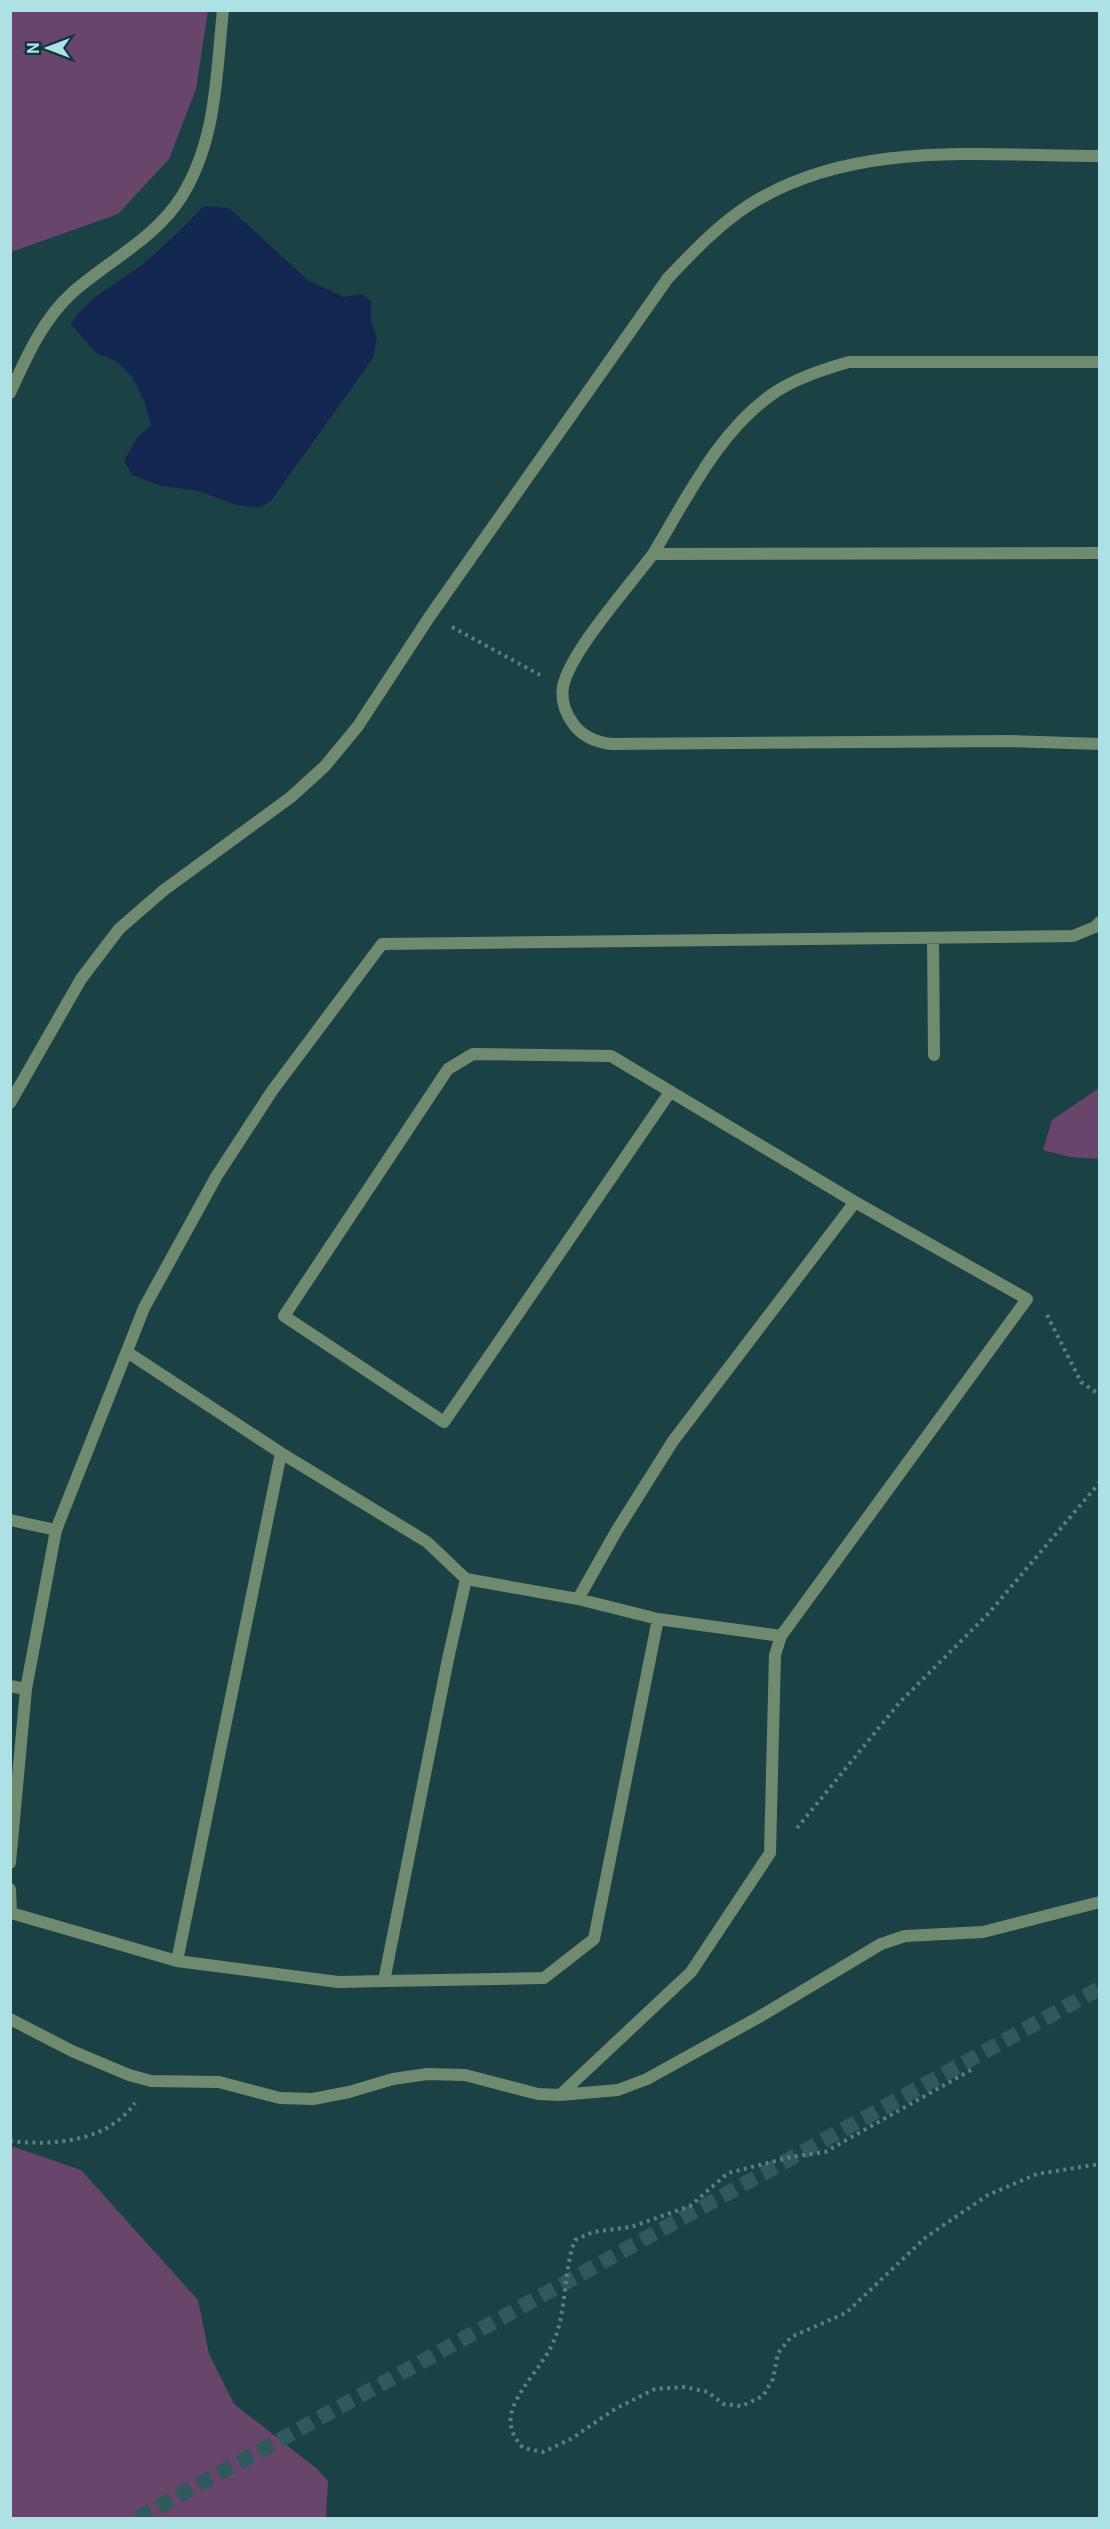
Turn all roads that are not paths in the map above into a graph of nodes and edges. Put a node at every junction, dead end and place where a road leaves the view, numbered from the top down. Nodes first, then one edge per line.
1 (223, 10) edge
2 (1100, 156) edge
3 (1100, 362) edge
4 (10, 393) edge
5 (1100, 553) edge
6 (653, 554) junction
7 (1100, 744) edge
8 (1100, 922) edge
9 (933, 938) junction
10 (934, 1055) dead end
11 (670, 1092) junction
12 (10, 1102) edge
13 (855, 1202) junction
14 (127, 1352) junction
15 (281, 1453) junction
16 (10, 1520) edge
17 (56, 1530) junction
18 (466, 1580) junction
19 (578, 1599) junction
20 (658, 1619) junction
21 (782, 1636) junction
22 (10, 1686) edge
23 (26, 1689) junction
24 (10, 1863) edge
25 (10, 1889) edge
26 (1100, 1902) edge
27 (11, 1913) edge
28 (177, 1961) junction
29 (384, 1981) junction
30 (10, 2019) edge
31 (560, 2095) junction

1 - 4 street
2 - 12 street
3 - 6 street
5 - 6 street
6 - 7 street
8 - 9 street
9 - 10 street
9 - 14 street
11 - 11 street
11 - 13 street
13 - 19 street
13 - 21 street
14 - 15 street
14 - 17 street
15 - 18 street
15 - 28 street
16 - 17 street
17 - 23 street
18 - 19 street
18 - 29 street
19 - 20 street
20 - 21 street
20 - 29 street
21 - 31 street
22 - 23 street
23 - 24 street
25 - 27 street
26 - 31 street
27 - 28 street
28 - 29 street
30 - 31 street

